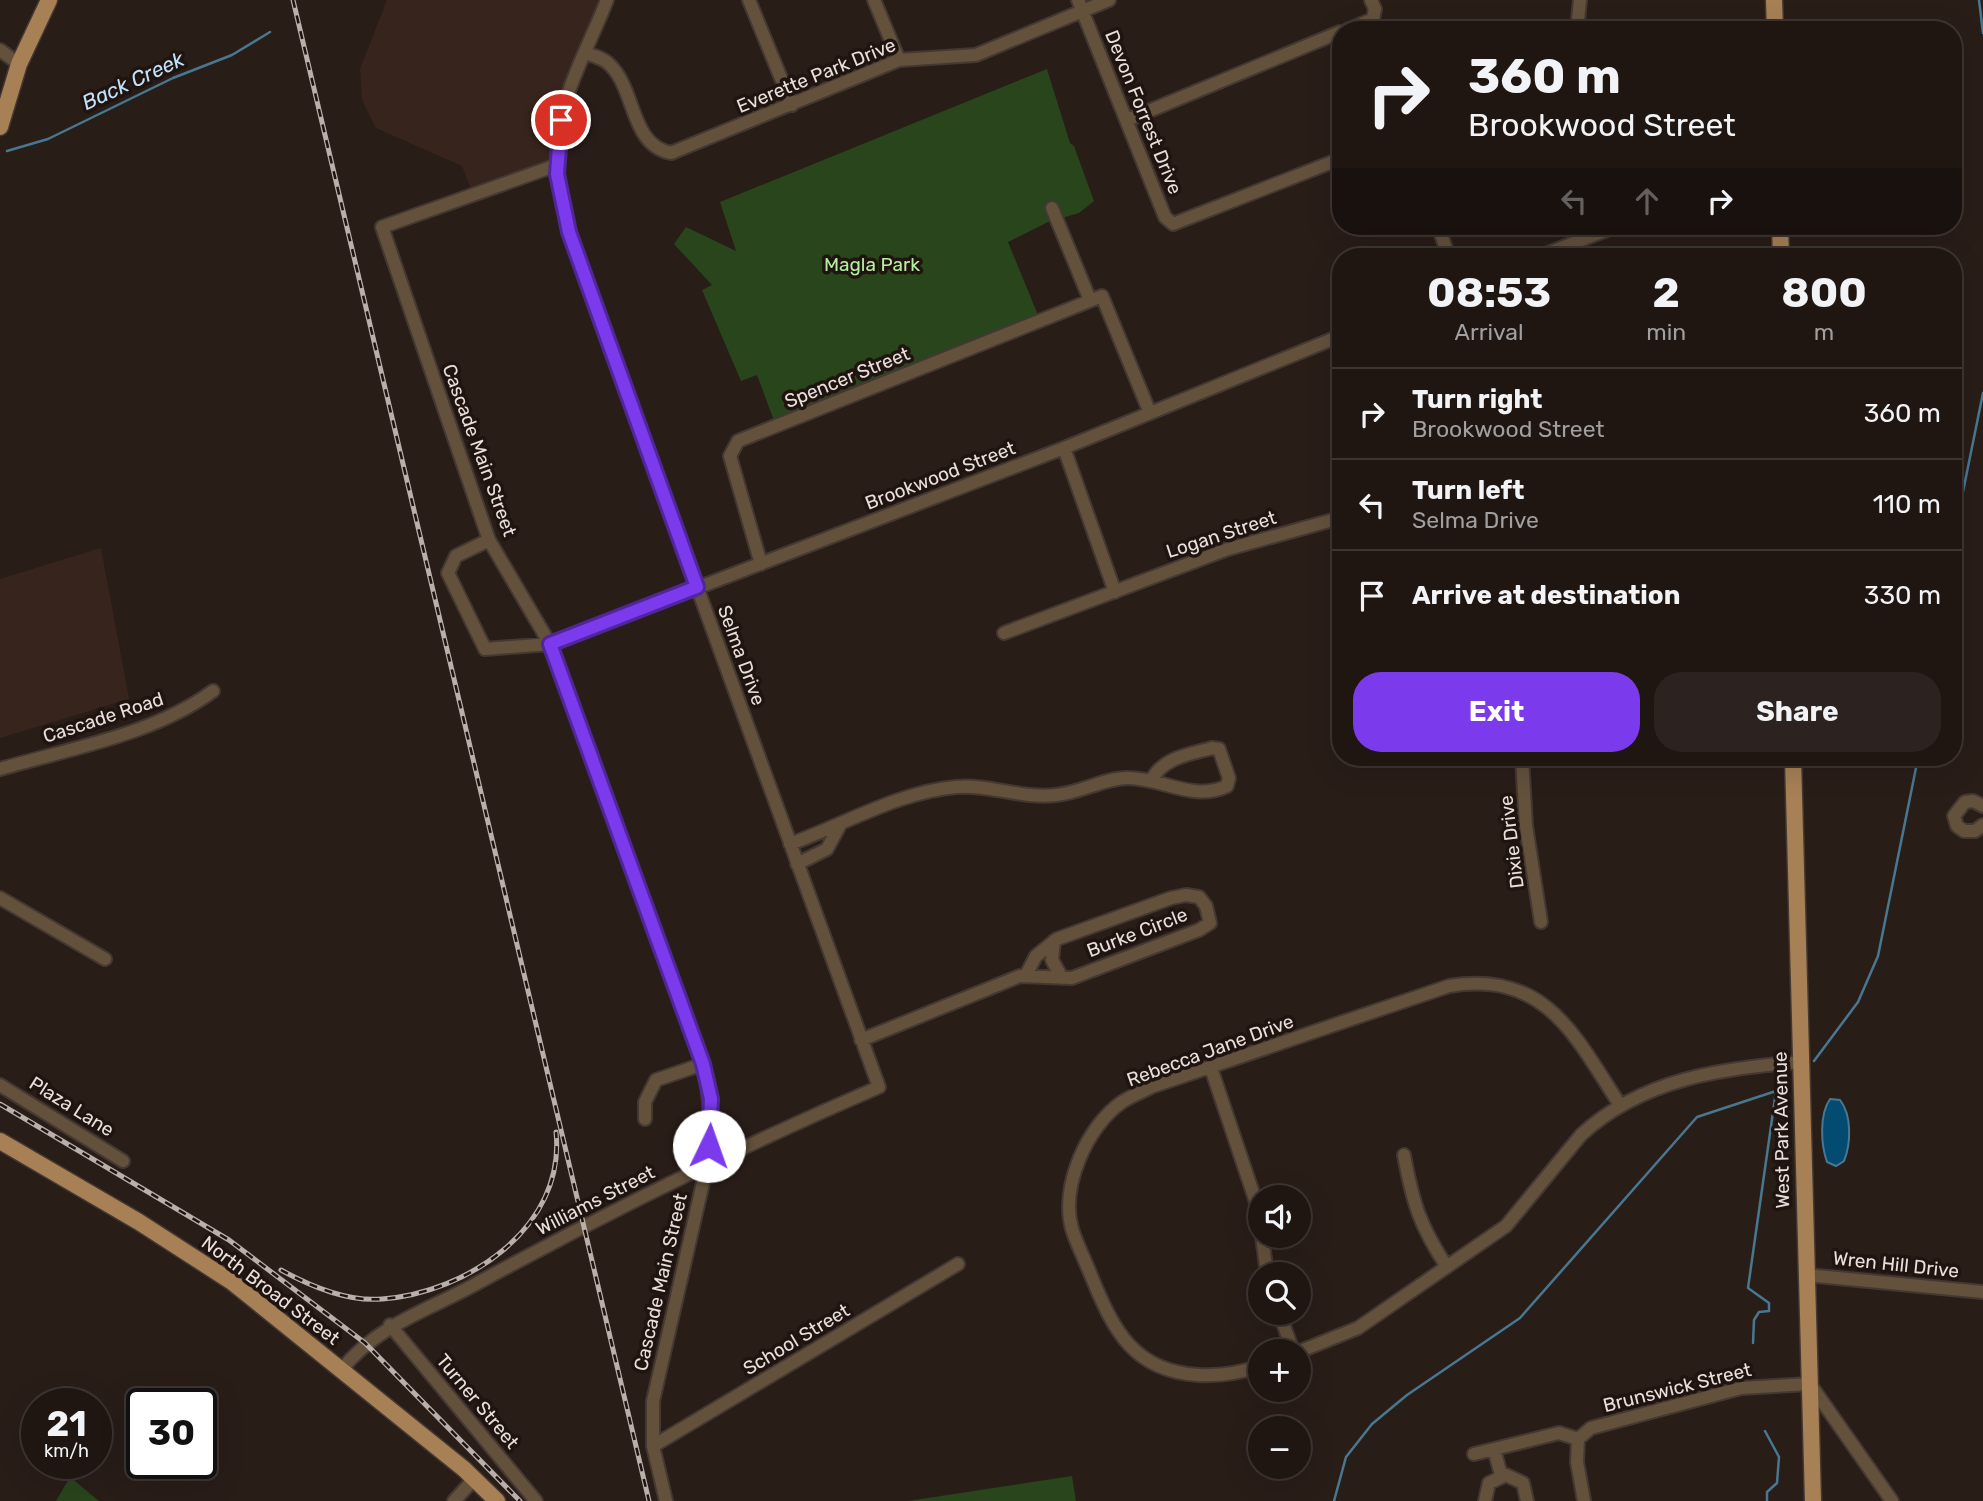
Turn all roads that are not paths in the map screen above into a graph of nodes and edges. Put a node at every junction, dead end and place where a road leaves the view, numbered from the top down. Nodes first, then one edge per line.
1 (49, 0) edge
2 (607, 0) edge
3 (749, 0) edge
4 (874, 0) edge
5 (1110, 0) edge
6 (1371, 0) edge
7 (1580, 0) edge
8 (1774, 1) edge
9 (1080, 5) edge
10 (1368, 21) edge
11 (1578, 21) edge
12 (1775, 21) edge
13 (1332, 35) edge
14 (0, 50) edge
15 (585, 53) junction
16 (899, 60) junction
17 (19, 64) junction
18 (792, 104) junction
19 (1127, 120) junction
20 (0, 127) edge
21 (1332, 162) edge
22 (557, 165) junction
23 (1052, 208) dead end
24 (1594, 235) edge
25 (1561, 248) edge
26 (1090, 300) junction
27 (1332, 339) edge
28 (1150, 413) junction
29 (1064, 448) junction
30 (1332, 520) edge
31 (489, 540) junction
32 (761, 564) junction
33 (697, 587) junction
34 (1115, 592) junction
35 (1004, 633) dead end
36 (550, 644) junction
37 (213, 691) dead end
38 (1522, 766) edge
39 (1793, 766) edge
40 (0, 769) edge
41 (1151, 781) junction
42 (1983, 806) edge
43 (840, 825) junction
44 (1983, 825) edge
45 (790, 844) junction
46 (797, 864) junction
47 (0, 898) edge
48 (1541, 922) dead end
49 (1054, 941) junction
50 (105, 959) dead end
51 (1026, 975) junction
52 (1062, 978) junction
53 (862, 1040) junction
54 (1801, 1062) junction
55 (703, 1064) junction
56 (1211, 1068) junction
57 (0, 1085) edge
58 (879, 1087) joint
59 (1620, 1105) junction
60 (645, 1119) dead end
61 (0, 1141) edge
62 (1404, 1155) dead end
63 (124, 1161) dead end
64 (706, 1165) junction
65 (1250, 1185) edge
66 (957, 1264) dead end
67 (1447, 1267) junction
68 (1806, 1275) junction
69 (1983, 1292) edge
70 (390, 1325) junction
71 (1311, 1347) edge
72 (342, 1368) junction
73 (1248, 1371) edge
74 (1810, 1384) junction
75 (1578, 1439) junction
76 (653, 1446) junction
77 (1494, 1449) junction
78 (1474, 1454) dead end
79 (1501, 1475) junction
80 (475, 1479) junction
81 (454, 1501) edge
82 (497, 1501) edge
83 (536, 1501) edge
84 (666, 1501) edge
85 (1485, 1501) edge
86 (1527, 1501) edge
87 (1584, 1501) edge
88 (1813, 1501) edge
89 (1892, 1501) edge

1 - 17 main road
2 - 15 street, Selma Drive
3 - 18 street
4 - 16 street
5 - 9 street, Everette Park Drive
6 - 10 street
7 - 11 street
8 - 12 main road
9 - 16 street, Everette Park Drive
9 - 19 street, Devon Forrest Drive
13 - 19 street
14 - 17 street
15 - 18 street, Everette Park Drive
15 - 22 street, Selma Drive
16 - 18 street, Everette Park Drive
17 - 20 main road
19 - 21 street, Devon Forrest Drive
22 - 31 street, Cascade Main Street
22 - 33 street, Selma Drive
23 - 26 street
24 - 25 street
26 - 28 street
26 - 32 street, Spencer Street
27 - 28 street, Brookwood Street
28 - 29 street, Brookwood Street
29 - 32 street, Brookwood Street
29 - 34 street
30 - 34 street, Logan Street
31 - 36 street, Cascade Main Street
31 - 36 street, Brookwood Street
32 - 33 street, Brookwood Street
33 - 36 street, Brookwood Street
33 - 45 street, Selma Drive
34 - 35 street, Logan Street
36 - 55 street, Cascade Main Street
37 - 40 street, Cascade Road
38 - 48 street, Dixie Drive
39 - 54 main road, West Park Avenue
41 - 41 street
41 - 43 street
42 - 44 street
43 - 45 street
43 - 46 street
45 - 46 street, Selma Drive
46 - 53 street, Selma Drive
47 - 50 street
49 - 51 street, Burke Circle
49 - 52 street
49 - 52 street, Burke Circle
51 - 52 street, Burke Circle
51 - 53 street, Burke Circle
53 - 58 street, Selma Drive
54 - 59 street
54 - 68 main road, West Park Avenue
55 - 60 street
55 - 64 street, Cascade Main Street
56 - 59 street, Rebecca Jane Drive
56 - 65 street
56 - 73 street, Rebecca Jane Drive
57 - 63 street, Plaza Lane
58 - 64 street, Williams Street
59 - 67 street
61 - 72 main road, North Broad Street
62 - 67 street
64 - 70 street, Williams Street
64 - 76 street, Cascade Main Street
66 - 76 street, School Street
67 - 71 street
68 - 69 street, Wren Hill Drive
68 - 74 main road, West Park Avenue
70 - 72 street, Williams Street
70 - 83 street, Turner Street
72 - 80 main road, North Broad Street
74 - 75 street, Brunswick Street
74 - 88 main road, West Park Avenue
74 - 89 street
75 - 77 street
75 - 87 street
76 - 84 street, Cascade Main Street
77 - 78 street
77 - 79 street
79 - 85 street
79 - 86 street
80 - 81 street
80 - 82 main road, North Broad Street

